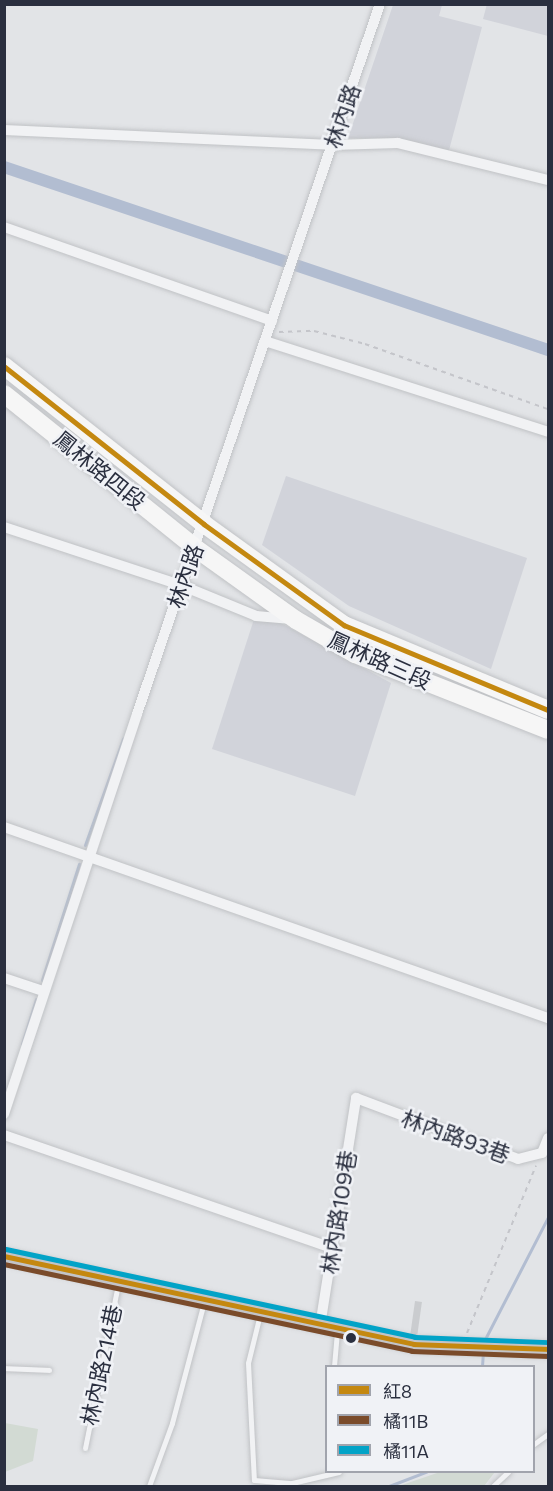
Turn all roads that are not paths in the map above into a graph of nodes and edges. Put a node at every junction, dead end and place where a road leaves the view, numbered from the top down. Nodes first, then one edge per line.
1 (380, 4) edge
2 (4, 130) edge
3 (332, 145) junction
4 (549, 180) edge
5 (4, 227) edge
6 (269, 331) junction
7 (4, 366) edge
8 (4, 394) edge
9 (549, 432) edge
10 (204, 524) junction
11 (4, 526) edge
12 (194, 548) junction
13 (183, 586) junction
14 (296, 620) junction
15 (549, 710) edge
16 (549, 730) edge
17 (4, 827) edge
18 (91, 857) junction
19 (4, 978) edge
20 (43, 991) junction
21 (549, 1018) edge
22 (356, 1098) joint
23 (4, 1113) edge
24 (4, 1135) edge
25 (549, 1138) edge
26 (333, 1248) junction
27 (4, 1256) edge
28 (119, 1282) junction
29 (205, 1301) junction
30 (260, 1314) junction
31 (320, 1326) junction
32 (337, 1330) junction
33 (549, 1349) edge
34 (334, 1365) edge
35 (4, 1368) edge
36 (49, 1371) dead end
37 (549, 1434) edge
38 (535, 1443) edge
39 (85, 1448) dead end
40 (335, 1473) edge
41 (507, 1473) edge
42 (148, 1486) edge
43 (493, 1486) edge

1 - 3 street, 林內路
2 - 3 street
3 - 4 street
3 - 6 street, 林內路
5 - 6 street
6 - 9 street
6 - 10 street, 林內路
7 - 10 main road, 鳳林路四段
8 - 12 main road, 鳳林路四段
10 - 12 street, 林內路
10 - 15 main road, 鳳林路三段
11 - 13 street
12 - 13 street, 林內路
12 - 14 main road, 鳳林路三段
13 - 14 street
13 - 18 street, 林內路
14 - 16 main road, 鳳林路三段
17 - 18 street
18 - 20 street, 林內路
18 - 21 street
19 - 20 street
20 - 23 street, 林內路
22 - 25 street, 林內路93巷
22 - 26 street, 林內路109巷
24 - 26 street
26 - 31 street, 林內路109巷
27 - 28 street
28 - 29 street
28 - 39 lane, 林內路214巷
29 - 30 street
29 - 42 lane
30 - 31 street
30 - 40 lane
31 - 32 street
32 - 33 street
32 - 34 lane
35 - 36 lane
37 - 38 lane
41 - 43 lane

